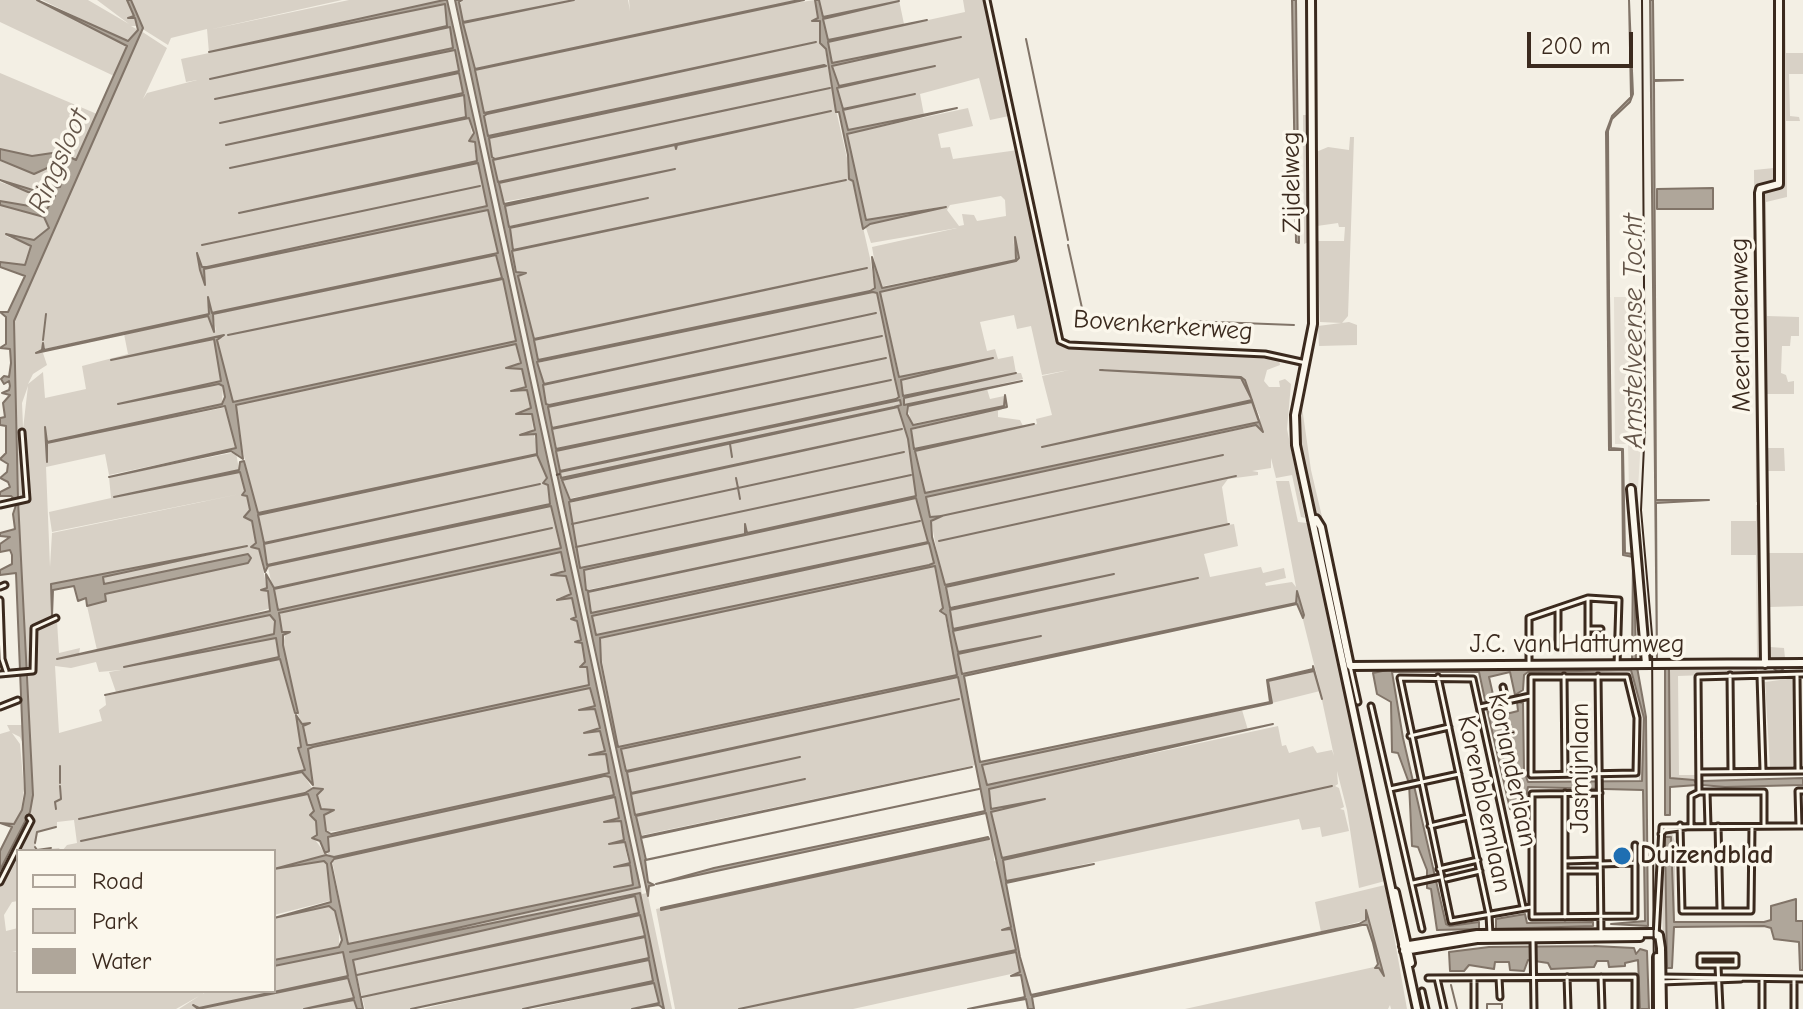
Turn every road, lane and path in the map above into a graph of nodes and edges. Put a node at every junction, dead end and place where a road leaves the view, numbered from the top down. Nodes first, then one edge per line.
1 (987, 0) edge
2 (1311, 0) edge
3 (1779, 0) edge
4 (1306, 363) junction
5 (22, 432) dead end
6 (1631, 489) dead end
7 (0, 505) edge
8 (1309, 520) junction
9 (1588, 598) junction
10 (0, 600) edge
11 (1558, 609) junction
12 (0, 614) edge
13 (56, 618) dead end
14 (1588, 629) junction
15 (1601, 629) dead end
16 (1588, 645) dead end
17 (1558, 647) dead end
18 (1803, 663) edge
19 (1646, 664) junction
20 (1765, 664) junction
21 (1529, 665) junction
22 (1617, 665) junction
23 (1350, 666) junction
24 (6, 672) junction
25 (0, 674) edge
26 (1803, 674) edge
27 (1730, 675) junction
28 (1564, 676) junction
29 (1598, 676) junction
30 (1760, 676) junction
31 (1797, 676) junction
32 (1438, 677) junction
33 (1503, 687) dead end
34 (1530, 696) junction
35 (18, 700) dead end
36 (1506, 701) junction
37 (1358, 702) dead end
38 (1371, 706) dead end
39 (0, 707) edge
40 (1480, 707) junction
41 (1449, 727) junction
42 (1410, 736) junction
43 (1763, 770) junction
44 (1800, 770) edge
45 (1699, 772) junction
46 (1731, 772) junction
47 (1459, 774) junction
48 (1565, 774) junction
49 (1600, 776) junction
50 (1418, 783) junction
51 (1390, 789) junction
52 (1600, 791) junction
53 (1801, 791) edge
54 (1699, 792) junction
55 (1707, 792) junction
56 (1565, 793) junction
57 (1468, 817) junction
58 (29, 818) dead end
59 (1430, 826) junction
60 (1691, 826) junction
61 (1708, 826) junction
62 (1718, 826) junction
63 (1752, 826) junction
64 (1764, 826) junction
65 (1801, 826) edge
66 (1680, 827) junction
67 (1635, 845) dead end
68 (17, 849) edge
69 (16, 851) edge
70 (1478, 860) junction
71 (1565, 861) junction
72 (1600, 862) junction
73 (1635, 863) junction
74 (1439, 869) junction
75 (1480, 871) junction
76 (1565, 871) junction
77 (1599, 871) junction
78 (1441, 878) junction
79 (0, 882) edge
80 (1413, 883) junction
81 (1523, 907) junction
82 (1531, 907) junction
83 (1720, 911) junction
84 (1489, 915) junction
85 (1565, 917) junction
86 (1601, 917) junction
87 (1422, 929) dead end
88 (1601, 935) junction
89 (1490, 936) junction
90 (1533, 936) junction
91 (1657, 936) junction
92 (1405, 948) junction
93 (1718, 966) junction
94 (1567, 977) junction
95 (1601, 977) junction
96 (1428, 978) dead end
97 (1437, 978) junction
98 (1474, 978) junction
99 (1499, 978) junction
100 (1533, 978) junction
101 (1719, 979) junction
102 (1794, 979) junction
103 (1803, 979) edge
104 (1659, 980) junction
105 (1762, 980) junction
106 (1422, 991) dead end
107 (1500, 997) dead end
108 (1417, 1009) edge
109 (1426, 1009) edge
110 (1444, 1009) edge
111 (1474, 1009) edge
112 (1534, 1009) edge
113 (1568, 1009) edge
114 (1602, 1009) edge
115 (1635, 1009) edge
116 (1660, 1009) edge
117 (1720, 1009) edge
118 (1762, 1009) edge
119 (1794, 1009) edge

1 - 4 street, Bovenkerkerweg
2 - 4 street, Zijdelweg
3 - 20 street, Meerlandenweg
4 - 8 street
5 - 7 street
6 - 19 street
8 - 23 street
8 - 92 street
9 - 11 street
9 - 14 street
9 - 22 street
10 - 12 street
11 - 17 street
11 - 21 street
12 - 24 street
13 - 24 street
14 - 15 street
14 - 16 street
18 - 20 street, J.C. van Hattumweg
19 - 20 street, J.C. van Hattumweg
19 - 22 street, J.C. van Hattumweg
21 - 22 street, J.C. van Hattumweg
21 - 23 street, J.C. van Hattumweg
23 - 37 street
24 - 25 street
26 - 31 street
27 - 30 street
27 - 45 street
27 - 46 street
28 - 29 street
28 - 34 street
28 - 48 street
29 - 49 street, Jasmijnlaan
29 - 49 street
30 - 31 street
30 - 43 street
31 - 44 street
32 - 40 street, Korianderlaan
32 - 41 street, Korenbloemlaan
32 - 42 street, Korianderlaan
33 - 36 street
34 - 36 street
34 - 48 street
35 - 39 street
36 - 40 street
38 - 51 street
40 - 81 street, Korianderlaan
41 - 42 street, Korianderlaan
41 - 47 street, Korenbloemlaan
42 - 50 street, Korianderlaan
43 - 44 street
43 - 46 street
45 - 46 street
45 - 54 street
47 - 50 street, Korianderlaan
47 - 57 street, Korenbloemlaan
48 - 49 street
49 - 52 street, Jasmijnlaan
50 - 51 street
50 - 59 street, Korianderlaan
51 - 80 street
52 - 56 street
52 - 72 street, Jasmijnlaan
53 - 65 street
54 - 55 street
54 - 60 street
55 - 61 street
55 - 64 street
56 - 71 street
56 - 82 street
57 - 59 street, Korianderlaan
57 - 70 street, Korenbloemlaan
58 - 68 street
59 - 74 street, Korianderlaan
60 - 61 street
60 - 66 street
61 - 62 street
62 - 63 street
62 - 83 street
63 - 64 street
63 - 83 street
64 - 65 street
66 - 83 street
66 - 91 street
67 - 73 street
69 - 79 street
70 - 74 street, Korianderlaan
70 - 75 street, Korenbloemlaan
71 - 72 street, Jasmijnlaan
71 - 76 street
72 - 73 street
72 - 77 street, Jasmijnlaan
73 - 86 street
74 - 78 street, Korianderlaan
75 - 78 street
75 - 84 street, Korenbloemlaan
76 - 77 street, Jasmijnlaan
76 - 85 street
77 - 86 street, Jasmijnlaan
78 - 80 street
78 - 84 street, Korianderlaan
80 - 87 street
81 - 82 street, Korianderlaan
81 - 84 street, Korianderlaan
82 - 85 street, Korianderlaan
84 - 89 street, Korenbloemlaan
85 - 86 street
86 - 88 street, Jasmijnlaan
88 - 90 street
88 - 91 street
89 - 90 street
89 - 92 street
90 - 100 street
91 - 104 street
92 - 108 street
93 - 93 street
93 - 101 street
94 - 95 street
94 - 100 street
94 - 113 street
95 - 114 street
95 - 115 street
96 - 97 street
97 - 98 street
97 - 110 street
98 - 99 street
98 - 111 street
99 - 100 street
99 - 107 street
100 - 112 street
101 - 104 street
101 - 105 street
101 - 117 street
102 - 103 street
102 - 105 street
102 - 119 street
104 - 116 street
105 - 118 street
106 - 109 street

